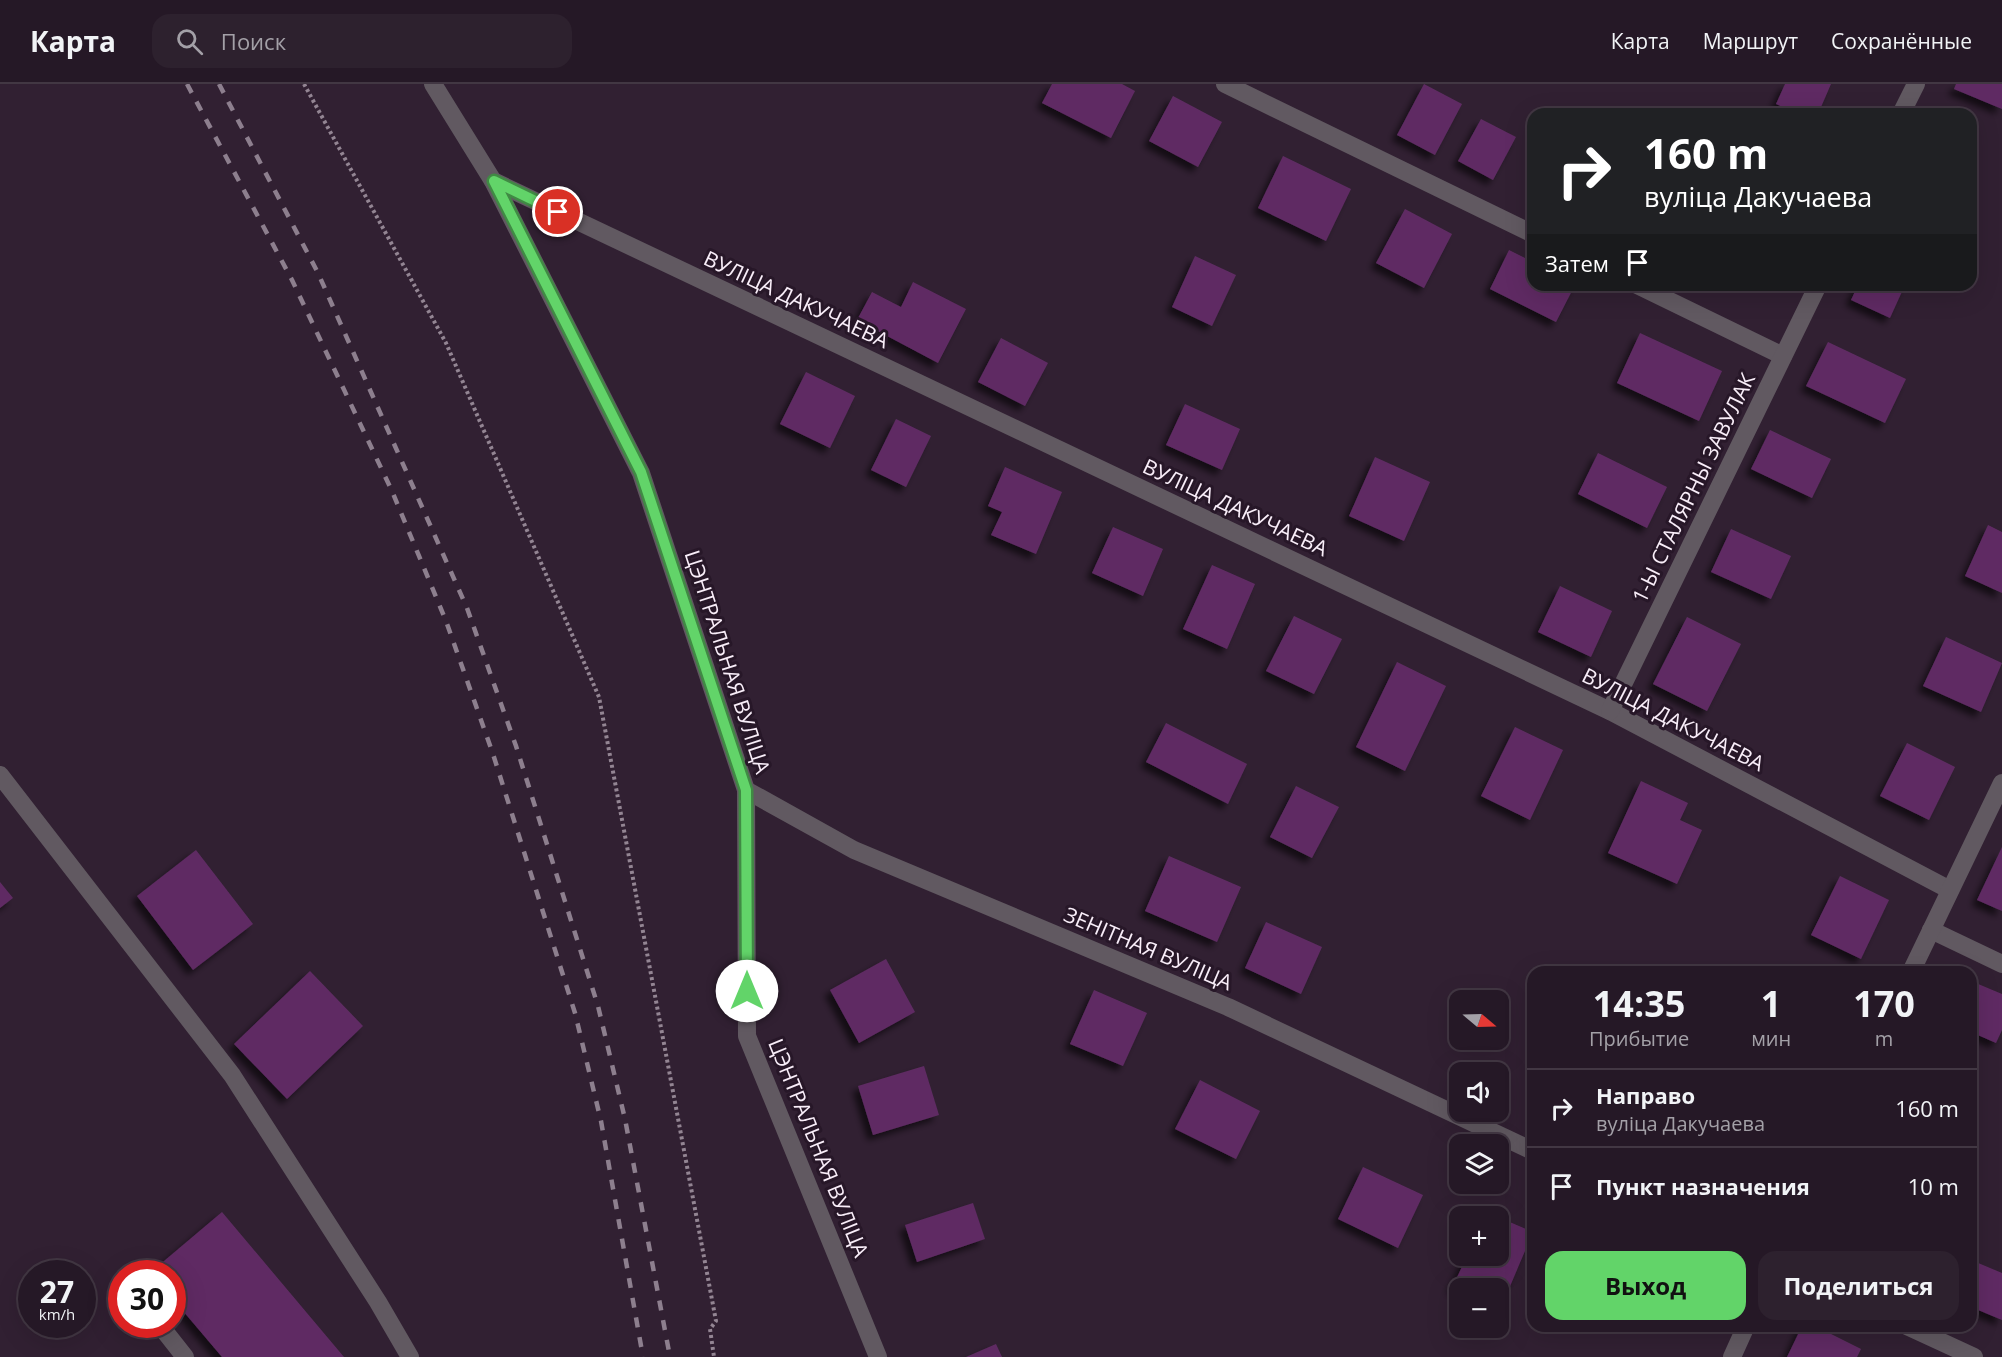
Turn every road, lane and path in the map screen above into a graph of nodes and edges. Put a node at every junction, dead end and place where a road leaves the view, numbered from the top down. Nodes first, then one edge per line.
1 (304, 84) edge
2 (433, 84) edge
3 (1225, 84) edge
4 (1916, 84) edge
5 (1904, 108) edge
6 (494, 181) junction
7 (1527, 231) edge
8 (1649, 291) edge
9 (1815, 291) edge
10 (1784, 357) junction
11 (1610, 711) junction
12 (0, 775) edge
13 (2002, 783) edge
14 (746, 790) junction
15 (1950, 890) junction
16 (1930, 930) junction
17 (2002, 964) edge
18 (1914, 966) edge
19 (1527, 1148) edge
20 (1743, 1332) edge
21 (1919, 1332) edge
22 (170, 1338) edge
23 (185, 1357) edge
24 (410, 1357) edge
25 (714, 1357) edge
26 (878, 1357) edge
27 (1732, 1357) edge
28 (1974, 1357) edge

1 - 25 path
2 - 6 street, ЦЭНТРАЛЬНАЯ ВУЛІЦА
3 - 7 street
4 - 5 street
6 - 11 street, ВУЛІЦА ДАКУЧАЕВА
6 - 14 street, ЦЭНТРАЛЬНАЯ ВУЛІЦА
8 - 10 street
9 - 10 street, 1-Ы СТАЛЯРНЫ ЗАВУЛАК
10 - 11 street, 1-Ы СТАЛЯРНЫ ЗАВУЛАК
11 - 15 street, ВУЛІЦА ДАКУЧАЕВА
12 - 24 street
13 - 15 street
14 - 19 street, ЗЕНІТНАЯ ВУЛІЦА
14 - 26 street, ЦЭНТРАЛЬНАЯ ВУЛІЦА
15 - 16 street
16 - 17 street
16 - 18 street
20 - 27 street
21 - 28 street
22 - 23 street

